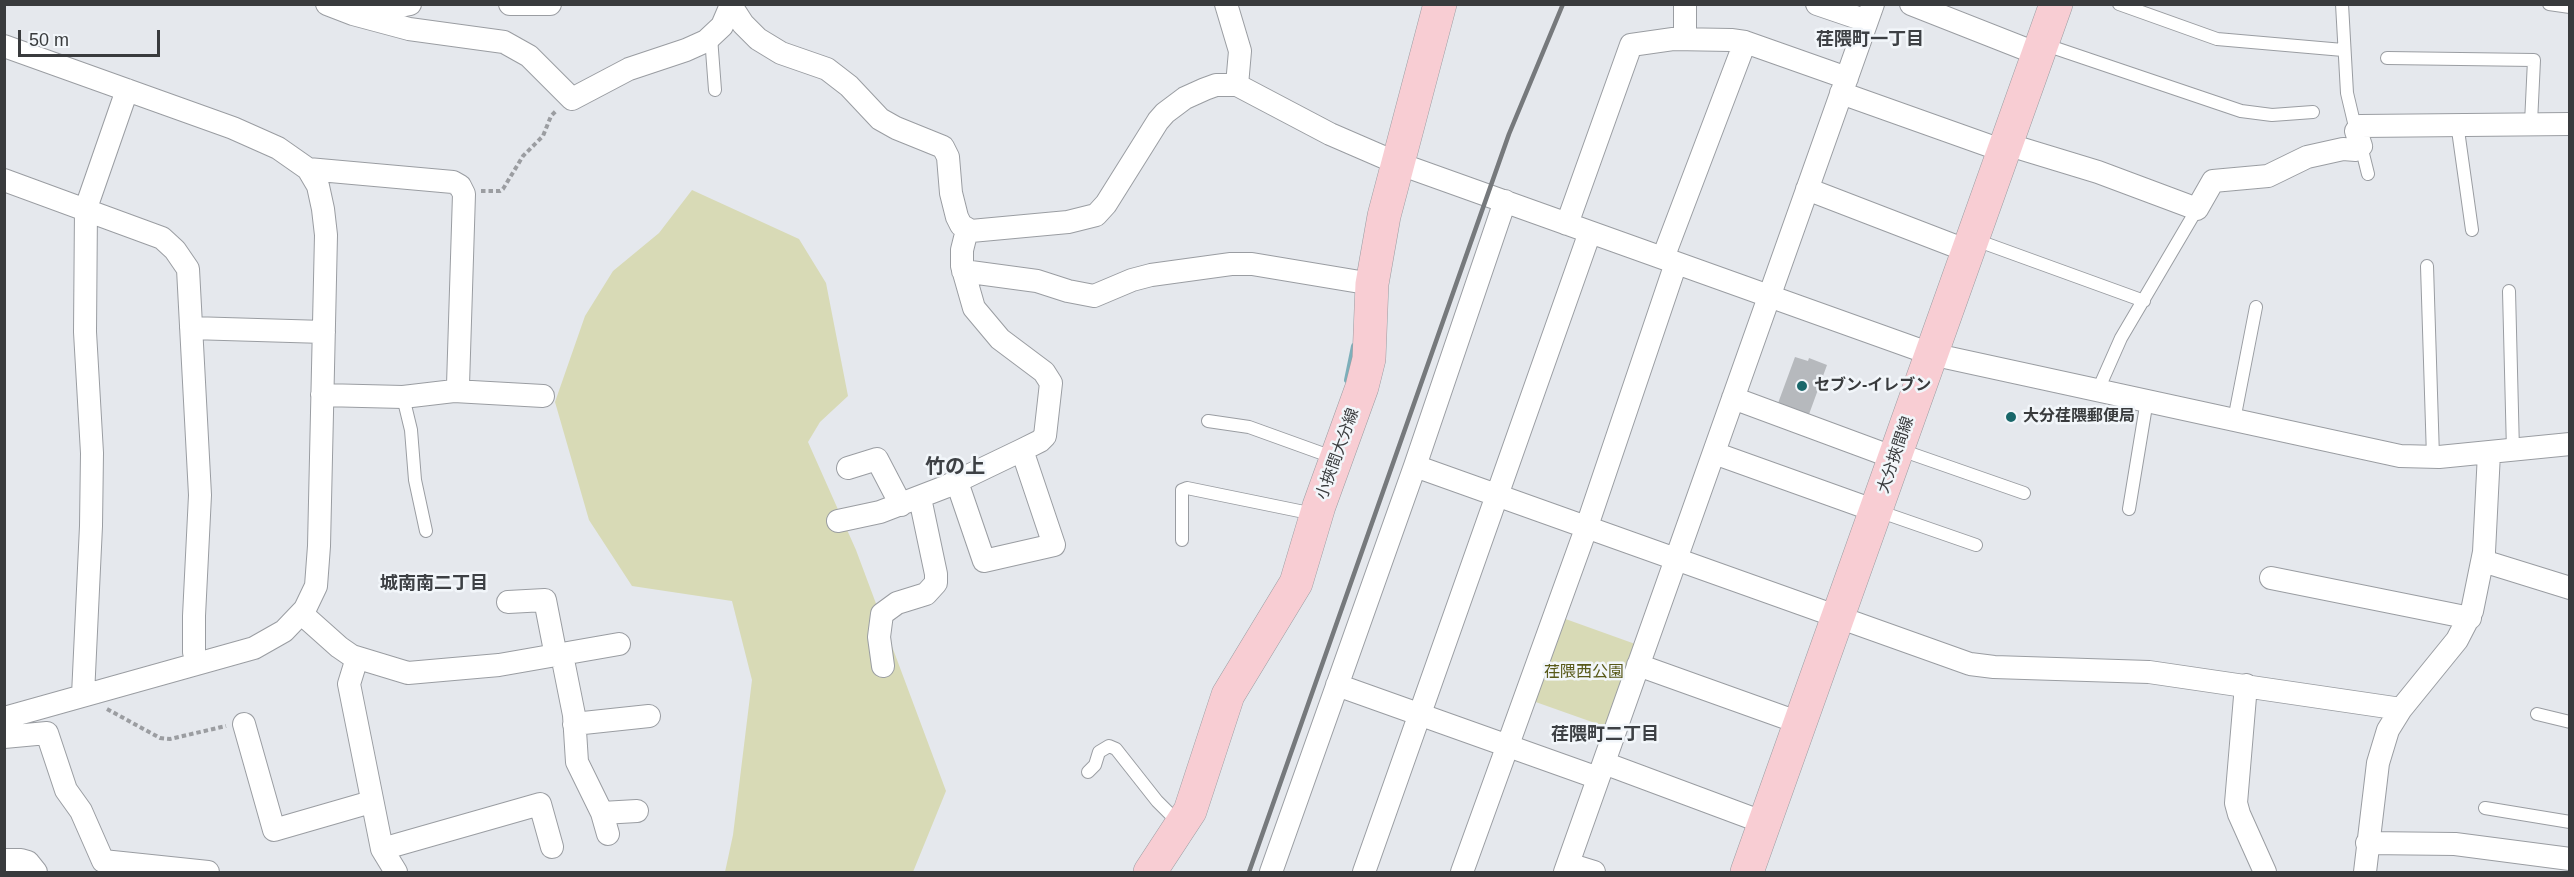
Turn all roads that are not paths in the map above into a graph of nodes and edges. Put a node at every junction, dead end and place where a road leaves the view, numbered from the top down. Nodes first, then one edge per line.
1 (327, 4) edge
2 (410, 4) edge
3 (510, 4) edge
4 (550, 4) edge
5 (1226, 4) edge
6 (1440, 4) edge
7 (1685, 4) edge
8 (1817, 4) edge
9 (1911, 4) edge
10 (2056, 4) edge
11 (2119, 4) edge
12 (2342, 4) edge
13 (2549, 4) edge
14 (730, 5) edge
15 (2570, 7) edge
16 (1870, 13) edge
17 (353, 15) junction
18 (711, 37) junction
19 (1685, 39) junction
20 (1744, 42) junction
21 (4, 46) edge
22 (2040, 49) junction
23 (2343, 50) junction
24 (2387, 58) dead end
25 (1237, 85) junction
26 (1844, 86) junction
27 (127, 90) junction
28 (715, 90) dead end
29 (2313, 112) dead end
30 (2457, 123) junction
31 (2531, 123) junction
32 (2570, 123) edge
33 (2358, 139) junction
34 (2005, 148) junction
35 (1397, 163) junction
36 (308, 170) junction
37 (2368, 174) dead end
38 (4, 180) edge
39 (1807, 189) junction
40 (1505, 201) junction
41 (86, 208) junction
42 (2197, 209) junction
43 (1567, 224) junction
44 (968, 230) junction
45 (2472, 230) dead end
46 (1590, 232) junction
47 (1970, 245) junction
48 (1669, 260) junction
49 (2427, 266) dead end
50 (963, 271) junction
51 (1372, 284) junction
52 (2509, 291) dead end
53 (1769, 296) junction
54 (2144, 301) junction
55 (2256, 307) dead end
56 (190, 328) junction
57 (324, 332) junction
58 (1931, 354) junction
59 (2098, 390) junction
60 (454, 391) junction
61 (322, 395) junction
62 (543, 396) dead end
63 (404, 397) junction
64 (1733, 398) junction
65 (2147, 400) junction
66 (2234, 420) junction
67 (1208, 421) dead end
68 (2570, 444) edge
69 (1022, 450) junction
70 (2513, 451) junction
71 (1714, 453) junction
72 (2489, 453) junction
73 (1896, 454) junction
74 (2433, 457) junction
75 (1336, 458) junction
76 (1415, 466) junction
77 (848, 468) dead end
78 (957, 482) junction
79 (2024, 493) dead end
80 (1498, 495) junction
81 (910, 501) junction
82 (2129, 509) dead end
83 (1876, 511) junction
84 (1316, 515) junction
85 (838, 521) dead end
86 (1587, 526) junction
87 (426, 531) dead end
88 (1182, 540) dead end
89 (1976, 546) dead end
90 (1676, 558) junction
91 (2483, 561) junction
92 (2271, 578) dead end
93 (2570, 588) edge
94 (508, 602) dead end
95 (302, 614) junction
96 (1838, 617) junction
97 (2470, 618) junction
98 (619, 644) dead end
99 (559, 656) junction
100 (357, 658) junction
101 (197, 663) junction
102 (1638, 665) junction
103 (883, 666) dead end
104 (1337, 685) junction
105 (2246, 685) junction
106 (83, 695) junction
107 (2401, 709) junction
108 (2537, 714) dead end
109 (1420, 715) junction
110 (649, 716) dead end
111 (4, 718) edge
112 (2570, 722) edge
113 (1800, 723) junction
114 (244, 724) road end
115 (574, 724) junction
116 (4, 737) edge
117 (1508, 746) junction
118 (1601, 771) junction
119 (1088, 772) dead end
120 (371, 802) junction
121 (2485, 808) dead end
122 (638, 811) dead end
123 (2570, 822) edge
124 (1765, 823) junction
125 (1182, 825) junction
126 (2367, 843) junction
127 (552, 847) dead end
128 (382, 849) junction
129 (2570, 859) edge
130 (4, 860) edge
131 (1566, 868) edge
132 (147, 870) edge
133 (36, 873) edge
134 (208, 873) edge
135 (396, 873) edge
136 (1150, 873) edge
137 (1271, 873) edge
138 (1364, 873) edge
139 (1462, 873) edge
140 (1594, 873) edge
141 (1748, 873) edge
142 (2265, 873) edge
143 (2365, 873) edge

1 - 17 street
2 - 17 street
3 - 4 street
5 - 25 street
6 - 35 main road, 小挾間大分線
7 - 19 street
8 - 16 street
9 - 22 street
10 - 22 main road, 大分挾間線
11 - 23 lane
12 - 23 lane
13 - 15 lane
14 - 18 street
14 - 44 street
16 - 26 street
17 - 18 street
18 - 28 lane
19 - 20 street
19 - 43 street
20 - 26 street
20 - 48 street
21 - 27 street
22 - 29 lane
22 - 34 main road, 大分挾間線
23 - 33 lane
24 - 31 lane
25 - 35 street
25 - 44 street
26 - 34 street
26 - 39 street
27 - 36 street
27 - 41 street
30 - 31 street
30 - 33 street
30 - 45 lane
31 - 32 street
33 - 37 lane
33 - 42 street
34 - 42 street
34 - 47 main road, 大分挾間線
35 - 40 street
35 - 51 main road, 小挾間大分線
36 - 57 street
36 - 60 street
38 - 41 street
39 - 47 street
39 - 53 street
40 - 43 street
40 - 76 street
41 - 56 street
41 - 106 street
42 - 54 lane
43 - 46 street
44 - 50 street
46 - 48 street
46 - 80 street
47 - 54 lane
47 - 58 main road, 大分挾間線
48 - 53 street
48 - 86 street
49 - 74 lane
50 - 51 street
50 - 69 street
51 - 75 main road, 小挾間大分線
52 - 70 lane
53 - 58 street
53 - 64 street
54 - 59 lane
55 - 66 lane
56 - 57 street
56 - 101 street
57 - 61 street
58 - 59 street
58 - 73 main road, 大分挾間線
59 - 65 street
60 - 62 street
60 - 63 street
61 - 63 street
61 - 95 street
63 - 87 lane
64 - 71 street
64 - 73 street
65 - 66 street
65 - 82 lane
66 - 74 street
67 - 75 lane
68 - 70 street
69 - 78 street
69 - 78 street
70 - 72 street
71 - 83 street
71 - 90 street
72 - 74 street
72 - 91 street
73 - 79 lane
73 - 83 main road, 大分挾間線
75 - 84 main road, 小挾間大分線
76 - 80 street
76 - 104 street
77 - 81 street
78 - 81 street
80 - 86 street
80 - 109 street
81 - 85 street
81 - 103 street
83 - 89 lane
83 - 96 main road, 大分挾間線
84 - 88 lane
84 - 125 main road, 小挾間大分線
86 - 90 street
86 - 117 street
90 - 96 street
90 - 102 street
91 - 93 street
91 - 97 street
92 - 97 street
94 - 99 street
95 - 100 street
95 - 101 street
96 - 105 street
96 - 113 main road, 大分挾間線
97 - 107 street
98 - 99 street
99 - 100 street
99 - 115 street
100 - 120 street
101 - 106 street
102 - 113 street
102 - 118 street
104 - 109 street
104 - 137 street
105 - 107 street
105 - 142 street
106 - 111 street
107 - 126 street
108 - 112 lane
109 - 117 street
109 - 138 street
110 - 115 street
113 - 124 main road, 大分挾間線
114 - 120 street
115 - 122 street
116 - 132 street
117 - 118 street
117 - 139 street
118 - 124 street
118 - 131 street
119 - 125 lane
120 - 128 street
121 - 123 lane
124 - 141 main road, 大分挾間線
125 - 136 main road, 小挾間大分線
126 - 129 street
126 - 143 street
127 - 128 street
128 - 135 street
130 - 133 street
131 - 140 street
132 - 134 street

